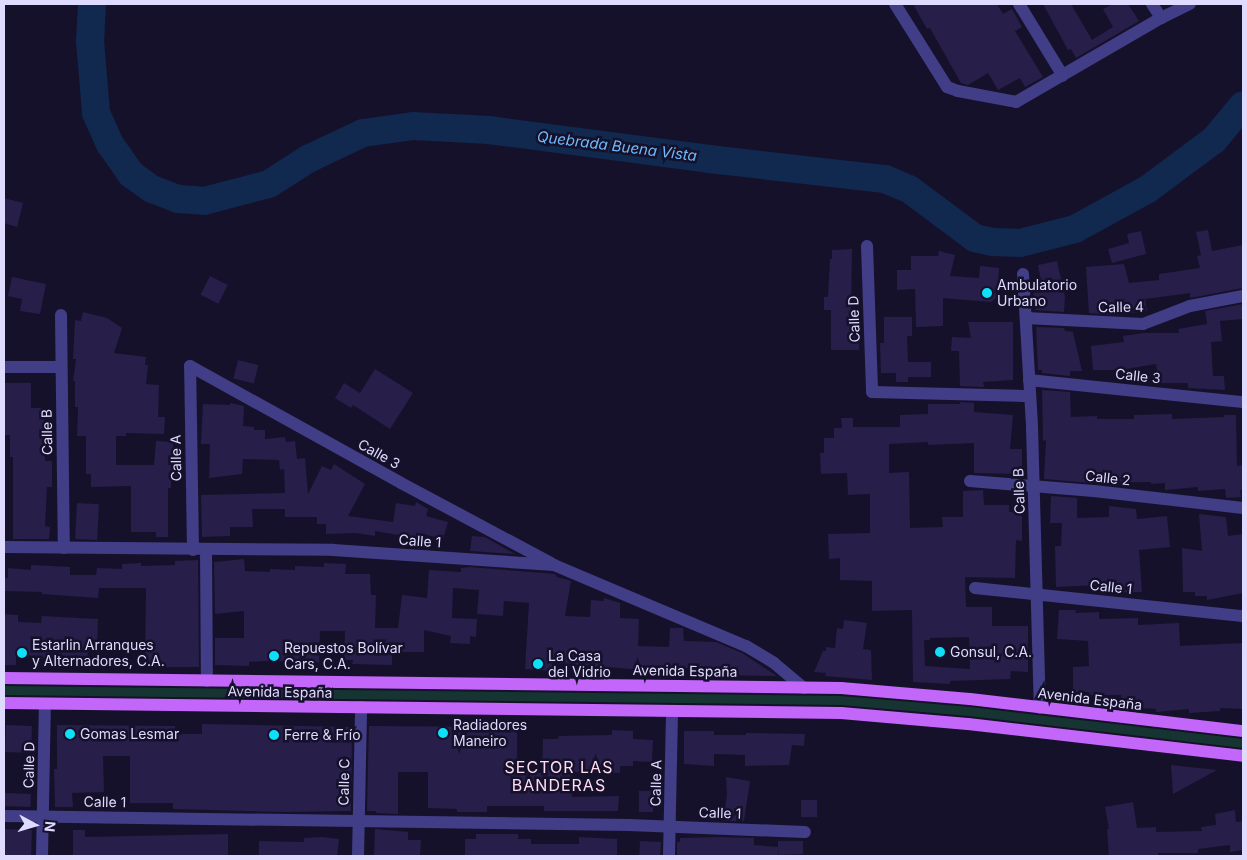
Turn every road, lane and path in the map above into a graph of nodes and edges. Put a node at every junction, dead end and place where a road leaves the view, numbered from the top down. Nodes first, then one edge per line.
1 (895, 4) edge
2 (1019, 4) edge
3 (1152, 4) edge
4 (1190, 4) edge
5 (1161, 18) junction
6 (1063, 76) junction
7 (867, 246) dead end
8 (1023, 274) dead end
9 (1243, 296) edge
10 (61, 315) dead end
11 (1026, 318) junction
12 (190, 366) joint
13 (4, 367) edge
14 (61, 367) junction
15 (1029, 380) junction
16 (1030, 396) junction
17 (1243, 402) edge
18 (970, 481) dead end
19 (1034, 486) junction
20 (1243, 508) edge
21 (4, 547) edge
22 (64, 548) junction
23 (193, 550) junction
24 (206, 550) junction
25 (554, 565) junction
26 (975, 588) dead end
27 (1037, 594) junction
28 (1243, 616) edge
29 (4, 678) edge
30 (207, 681) junction
31 (804, 688) junction
32 (4, 703) edge
33 (45, 704) junction
34 (361, 708) junction
35 (1040, 708) junction
36 (672, 711) junction
37 (1243, 731) edge
38 (1243, 756) edge
39 (4, 816) edge
40 (43, 816) junction
41 (359, 820) junction
42 (670, 826) junction
43 (805, 832) dead end
44 (42, 856) edge
45 (358, 856) edge
46 (669, 856) edge

1 - 6 street
2 - 6 street
3 - 5 street
4 - 5 street
5 - 6 street
7 - 16 street, Calle D
8 - 11 street, Calle B
9 - 11 street, Calle 4
10 - 14 street, Calle B
11 - 15 street, Calle B
12 - 23 street, Calle A
12 - 25 street, Calle 3
13 - 14 street
14 - 22 street, Calle B
15 - 16 street, Calle B
15 - 17 street, Calle 3
16 - 19 street, Calle B
18 - 19 street, Calle 2
19 - 20 street, Calle 2
19 - 27 street, Calle B
21 - 22 street, Calle 1
22 - 23 street, Calle 1
23 - 24 street, Calle 1
24 - 25 street, Calle 1
24 - 30 street
25 - 31 street, Calle 1
26 - 27 street, Calle 1
27 - 28 street, Calle 1
27 - 35 street, Calle B
29 - 30 main road, Avenida España
30 - 31 main road, Avenida España
31 - 35 main road, Avenida España
32 - 33 main road, Avenida España
33 - 34 main road, Avenida España
33 - 40 street, Calle D
34 - 36 main road, Avenida España
34 - 41 street, Calle C
35 - 37 main road, Avenida España
36 - 38 main road, Avenida España
36 - 42 street, Calle A
39 - 40 street, Calle 1
40 - 41 street, Calle 1
40 - 44 street, Calle D
41 - 42 street, Calle 1
41 - 45 street, Calle C
42 - 43 street, Calle 1
42 - 46 street, Calle A

